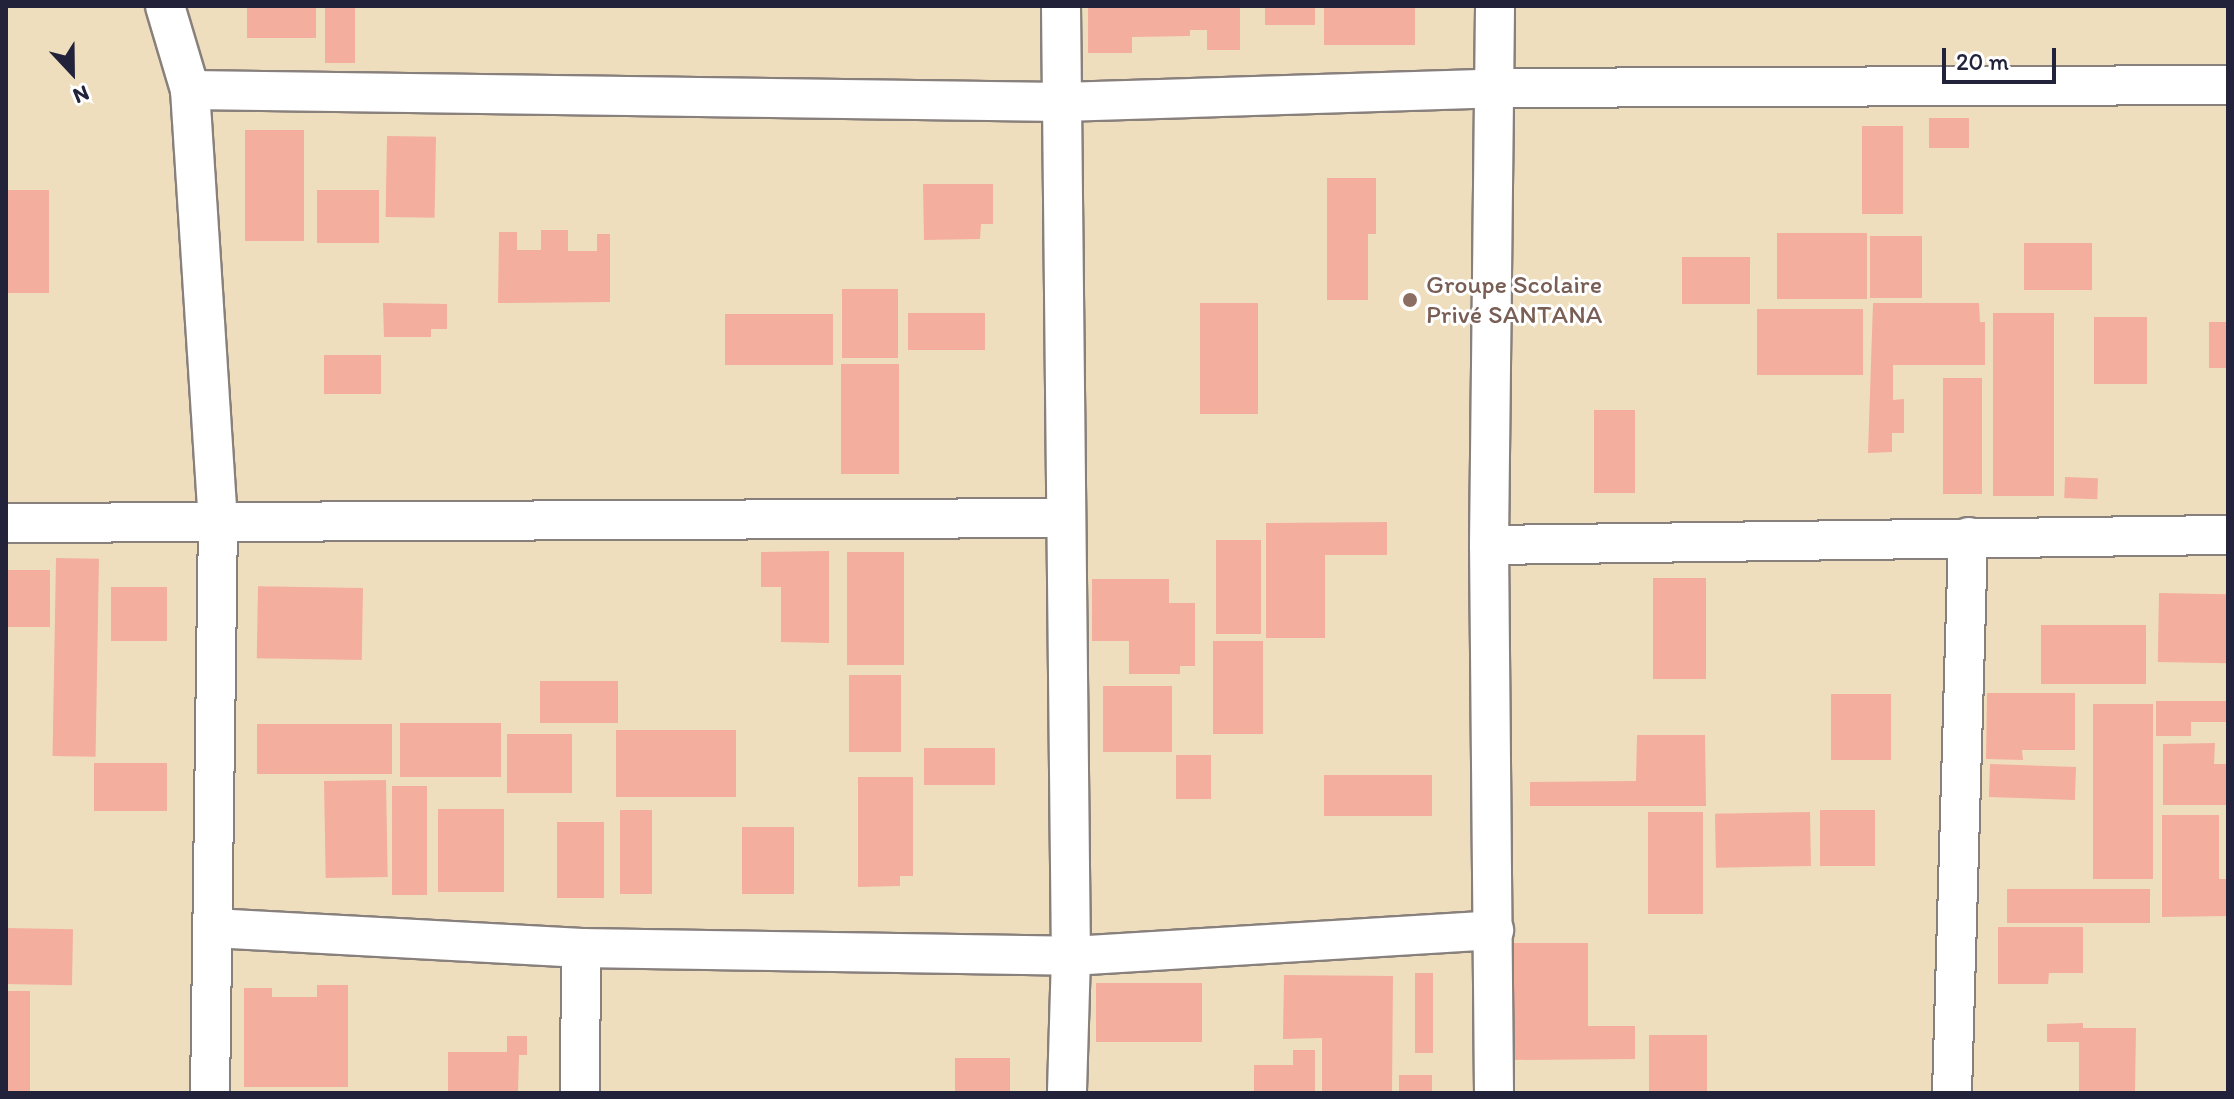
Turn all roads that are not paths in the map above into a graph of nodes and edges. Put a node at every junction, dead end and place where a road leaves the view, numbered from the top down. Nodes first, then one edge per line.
1 (165, 6) edge
2 (1061, 6) edge
3 (1495, 6) edge
4 (2228, 85) edge
5 (1496, 88) junction
6 (190, 90) junction
7 (1062, 102) junction
8 (1062, 518) junction
9 (218, 521) junction
10 (6, 523) edge
11 (2228, 535) edge
12 (1968, 537) junction
13 (1489, 545) junction
14 (213, 928) junction
15 (1494, 930) junction
16 (581, 948) junction
17 (1071, 956) junction
18 (210, 1093) edge
19 (580, 1093) edge
20 (1067, 1093) edge
21 (1494, 1093) edge
22 (1952, 1093) edge

1 - 6 street
2 - 7 street
3 - 5 street
4 - 5 street
5 - 7 street
5 - 13 street
6 - 7 street
6 - 9 street
7 - 8 street
8 - 9 street
8 - 17 street
9 - 10 street
9 - 14 street
11 - 12 street
12 - 13 street
12 - 22 street
13 - 15 street
14 - 16 street
14 - 18 street
15 - 17 street
15 - 21 street
16 - 17 street
16 - 19 street
17 - 20 street

